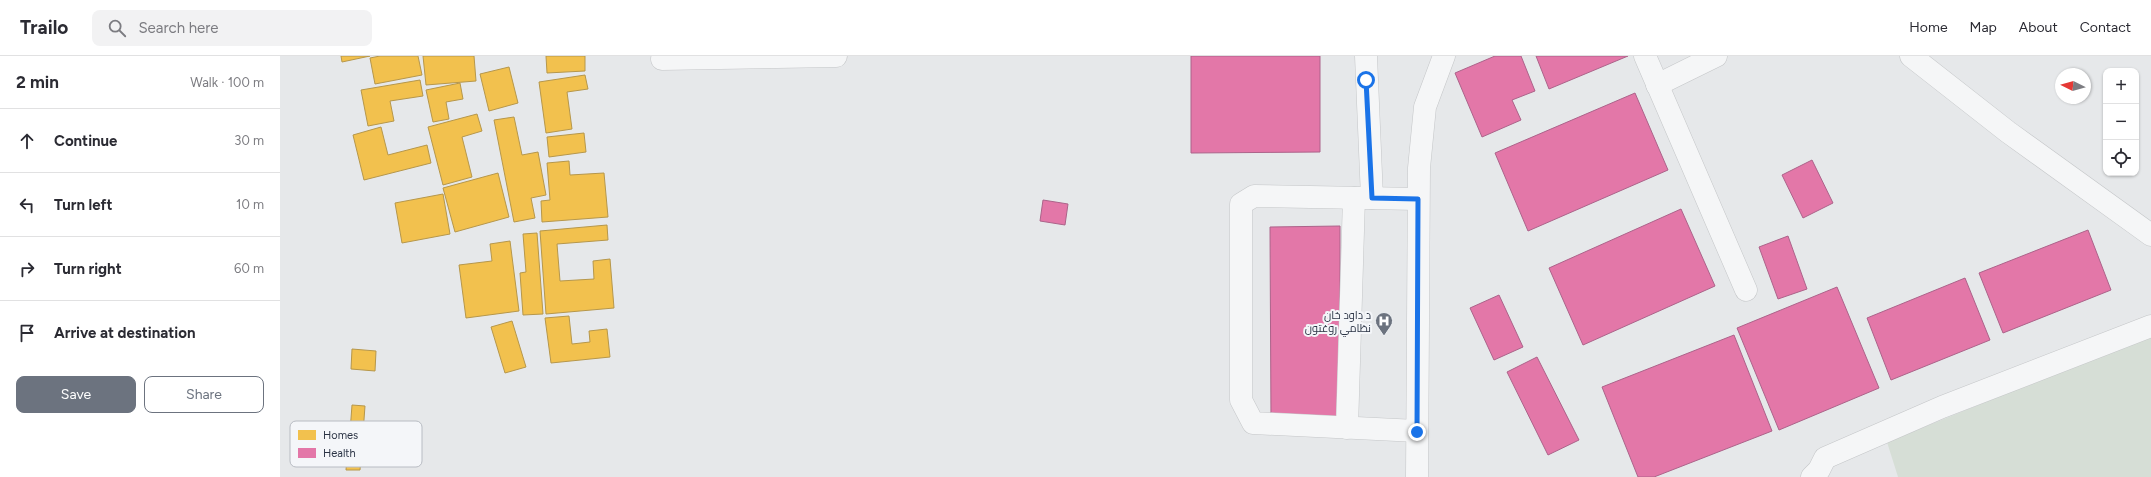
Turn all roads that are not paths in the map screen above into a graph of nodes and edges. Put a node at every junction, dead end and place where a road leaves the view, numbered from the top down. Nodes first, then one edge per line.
1 (836, 56) edge
2 (1366, 56) edge
3 (1444, 56) edge
4 (1645, 56) edge
5 (1716, 56) edge
6 (1911, 56) edge
7 (662, 59) dead end
8 (1657, 85) junction
9 (1363, 198) junction
10 (1418, 199) junction
11 (2151, 235) edge
12 (1746, 290) dead end
13 (2151, 326) edge
14 (1347, 428) junction
15 (1417, 432) junction
16 (1417, 477) edge
17 (1812, 477) edge

1 - 7 street
2 - 9 street
3 - 10 street
4 - 8 street
5 - 8 street
6 - 11 street
8 - 12 street
9 - 10 street
9 - 14 street
9 - 14 street
10 - 15 street
13 - 17 street
14 - 15 street
15 - 16 street

